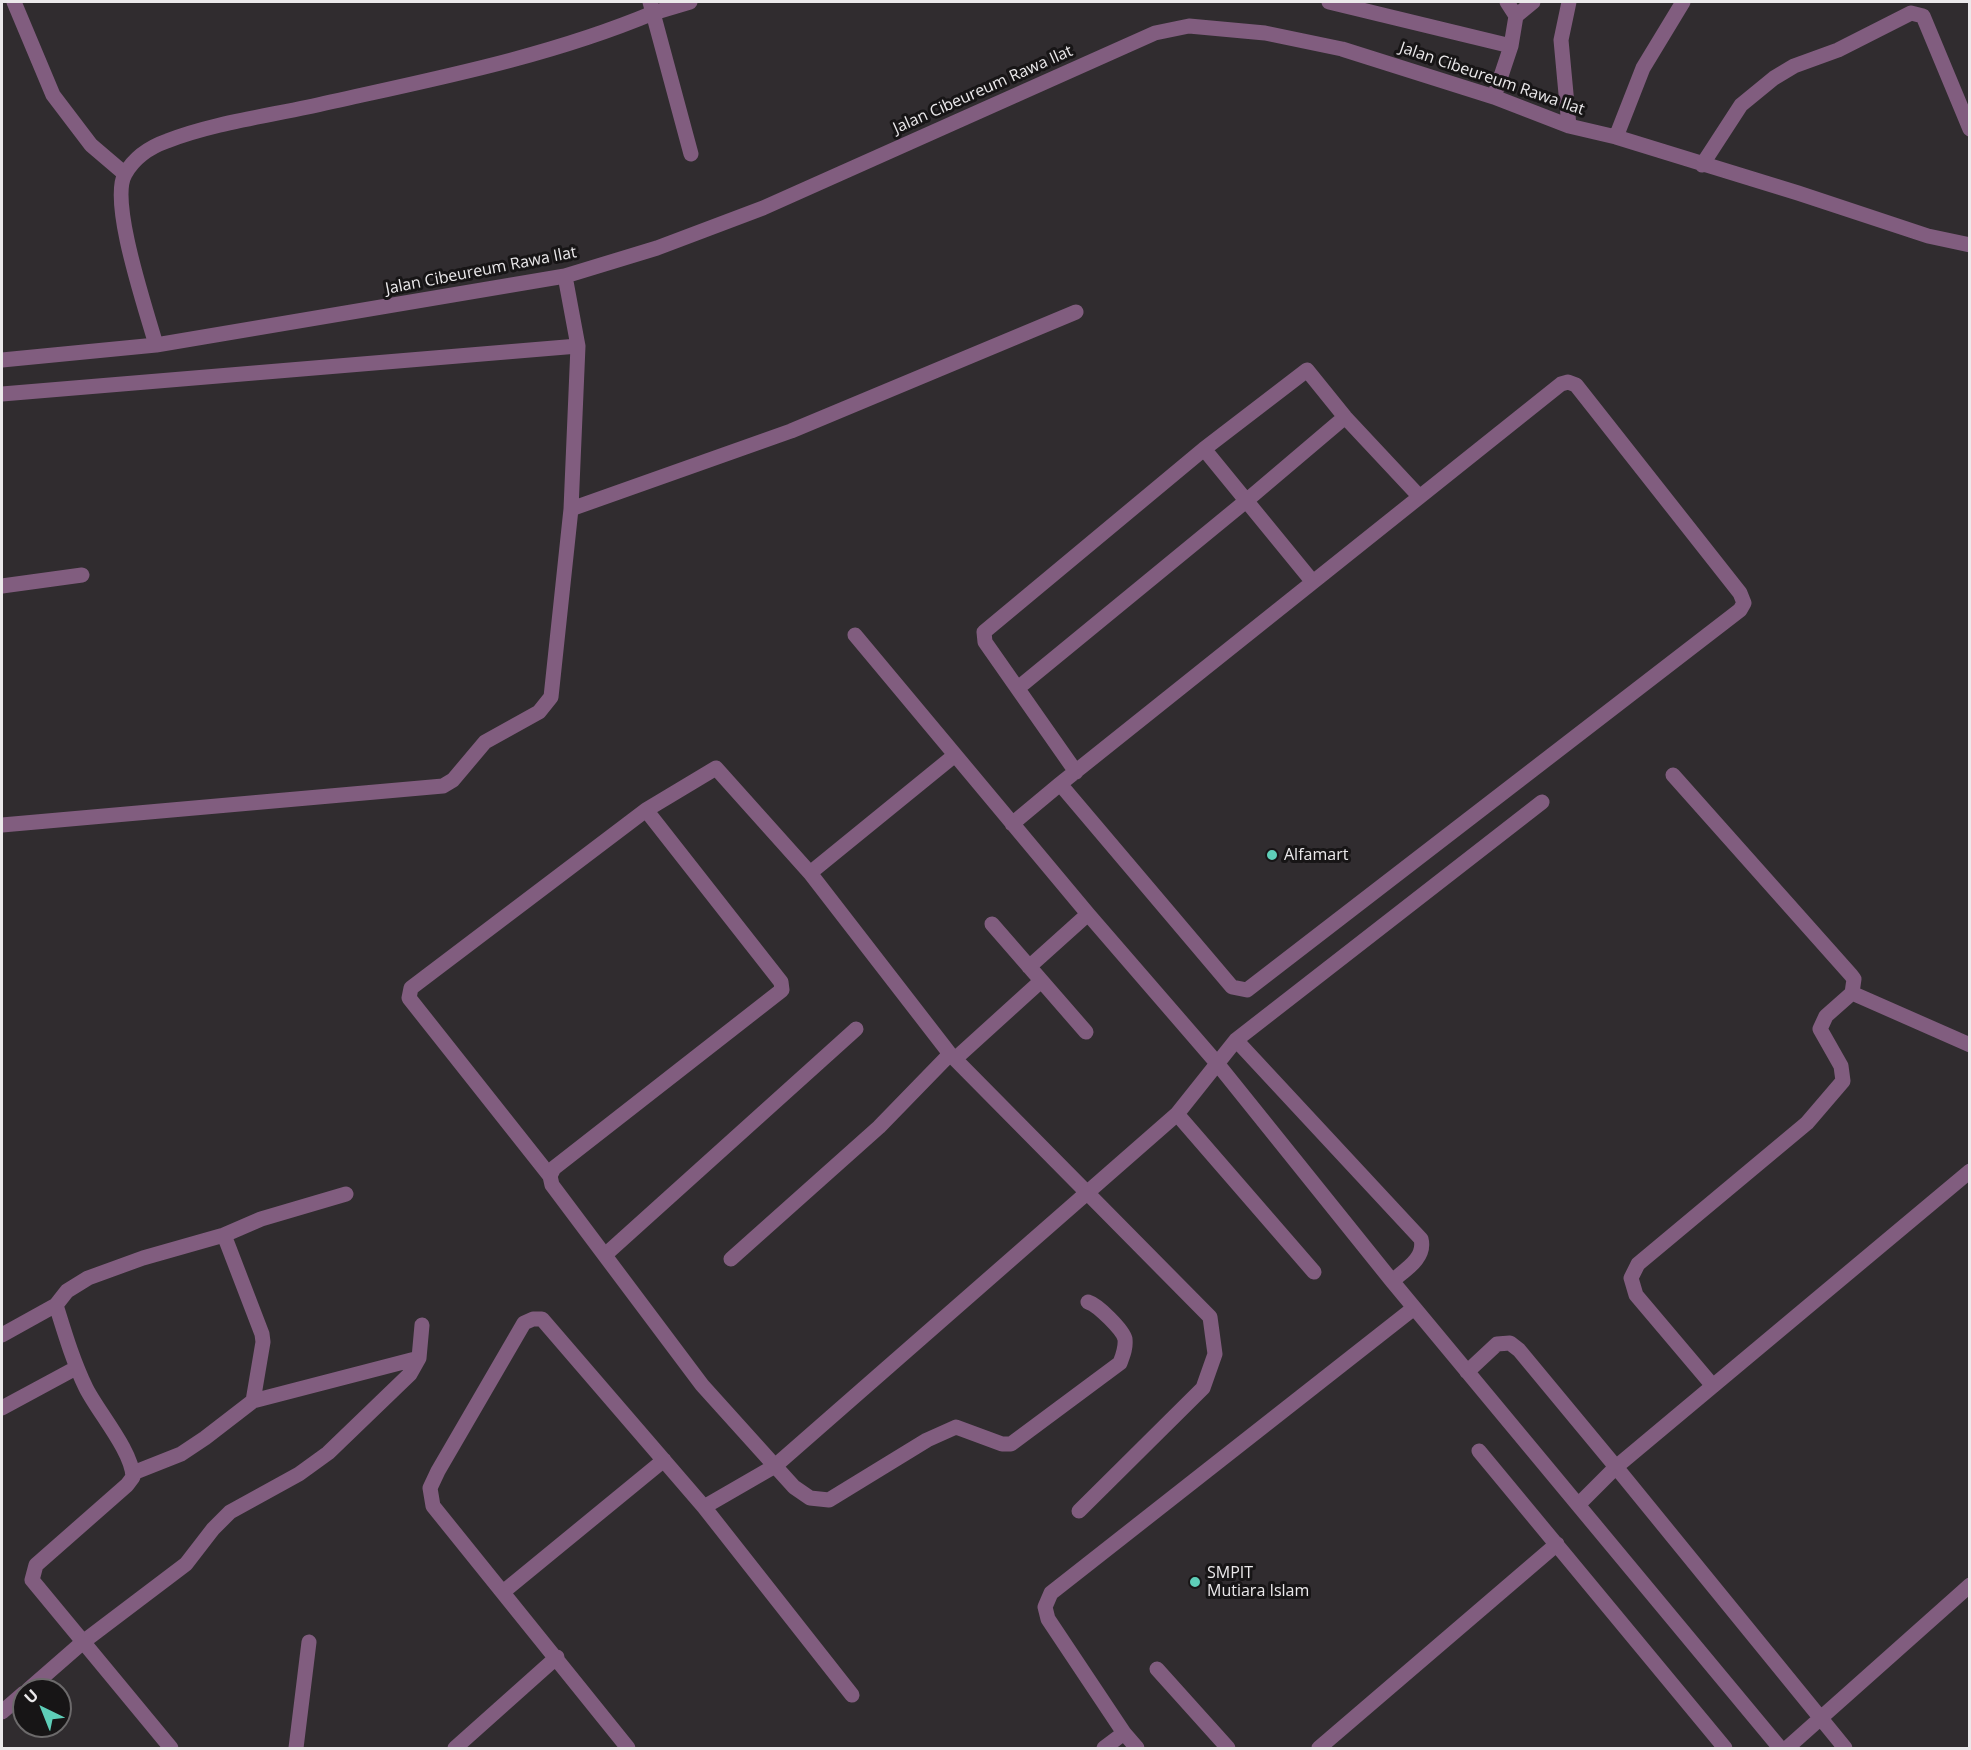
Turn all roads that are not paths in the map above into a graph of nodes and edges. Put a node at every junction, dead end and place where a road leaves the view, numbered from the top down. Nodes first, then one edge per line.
1 (14, 2) edge
2 (690, 2) edge
3 (1329, 2) edge
4 (1507, 2) edge
5 (1533, 2) edge
6 (1569, 2) edge
7 (1683, 2) edge
8 (651, 7) edge
9 (1516, 16) junction
10 (1511, 46) junction
11 (1494, 97) junction
12 (1569, 126) junction
13 (1970, 129) edge
14 (1616, 137) junction
15 (691, 154) dead end
16 (1702, 165) junction
17 (125, 174) junction
18 (1970, 245) edge
19 (565, 276) junction
20 (1076, 312) dead end
21 (156, 345) junction
22 (578, 346) junction
23 (2, 360) edge
24 (2, 394) edge
25 (1345, 417) junction
26 (1204, 449) junction
27 (1418, 495) junction
28 (1246, 501) junction
29 (571, 509) junction
30 (82, 575) dead end
31 (1312, 581) junction
32 (2, 586) edge
33 (855, 634) dead end
34 (1018, 688) junction
35 (955, 755) junction
36 (1076, 772) junction
37 (1673, 775) dead end
38 (1060, 784) junction
39 (1542, 802) dead end
40 (646, 810) junction
41 (1012, 824) junction
42 (2, 825) edge
43 (810, 873) junction
44 (1088, 914) junction
45 (992, 924) dead end
46 (1029, 967) junction
47 (1041, 981) junction
48 (1852, 993) junction
49 (856, 1029) dead end
50 (1086, 1032) dead end
51 (1236, 1040) junction
52 (1970, 1045) edge
53 (953, 1056) junction
54 (1216, 1062) junction
55 (1177, 1114) junction
56 (1970, 1171) edge
57 (549, 1176) junction
58 (1090, 1192) junction
59 (346, 1194) dead end
60 (224, 1235) junction
61 (605, 1255) junction
62 (731, 1259) dead end
63 (1314, 1272) dead end
64 (1392, 1281) junction
65 (1088, 1302) dead end
66 (56, 1305) junction
67 (1414, 1308) junction
68 (422, 1324) dead end
69 (2, 1335) edge
70 (418, 1358) junction
71 (76, 1368) junction
72 (1467, 1372) junction
73 (1713, 1386) junction
74 (253, 1401) junction
75 (2, 1408) edge
76 (1479, 1451) dead end
77 (664, 1460) junction
78 (775, 1466) junction
79 (1617, 1467) junction
80 (133, 1473) junction
81 (1578, 1505) junction
82 (704, 1507) junction
83 (1079, 1511) dead end
84 (1557, 1544) junction
85 (1970, 1585) edge
86 (503, 1592) junction
87 (83, 1642) junction
88 (309, 1642) dead end
89 (557, 1657) junction
90 (1157, 1670) dead end
91 (42, 1678) edge
92 (852, 1695) dead end
93 (1820, 1719) junction
94 (1124, 1732) junction
95 (166, 1743) edge
96 (150, 1749) edge
97 (296, 1749) edge
98 (455, 1749) edge
99 (628, 1749) edge
100 (1104, 1749) edge
101 (1137, 1749) edge
102 (1228, 1749) edge
103 (1319, 1749) edge
104 (1725, 1749) edge
105 (1780, 1749) edge
106 (1787, 1749) edge
107 (1845, 1749) edge

1 - 17 street
2 - 8 street
3 - 10 street
4 - 9 street
5 - 9 street
6 - 12 street
7 - 14 street
8 - 15 street
8 - 17 street
9 - 10 street
10 - 11 street
11 - 12 street, Jalan Cibeureum Rawa Ilat
11 - 19 street, Jalan Cibeureum Rawa Ilat
12 - 14 street, Jalan Cibeureum Rawa Ilat
13 - 16 street
14 - 16 street, Jalan Cibeureum Rawa Ilat
16 - 18 street, Jalan Cibeureum Rawa Ilat
17 - 21 street
19 - 21 street, Jalan Cibeureum Rawa Ilat
19 - 22 street
20 - 29 street
21 - 23 street, Jalan Cibeureum Rawa Ilat
22 - 24 street
22 - 29 street
25 - 26 street
25 - 27 street
25 - 28 street
26 - 28 street
26 - 34 street
27 - 31 street
27 - 38 street
28 - 31 street
28 - 34 street
29 - 42 street
30 - 32 street
31 - 36 street
33 - 35 street
34 - 36 street
35 - 41 street
35 - 43 street
36 - 38 street
37 - 48 street
38 - 41 street
39 - 51 street
40 - 43 street
40 - 57 street
40 - 57 street
41 - 44 street
43 - 53 street
44 - 46 street
44 - 54 street
45 - 46 street
46 - 47 street
47 - 50 street
47 - 53 street
48 - 52 street
48 - 73 street
49 - 61 street
51 - 54 street
51 - 64 street
53 - 58 street
53 - 62 street
54 - 55 street
54 - 64 street
55 - 58 street
55 - 63 street
56 - 73 street
57 - 61 street
58 - 78 street
58 - 83 street
59 - 60 street
60 - 66 street
60 - 74 street
61 - 78 street
64 - 67 street
65 - 78 street
66 - 69 street
66 - 71 street
67 - 72 street
67 - 94 street
68 - 70 street
70 - 74 street
70 - 87 street
71 - 75 street
71 - 80 street
72 - 79 street
72 - 81 street
73 - 79 street
74 - 80 street
76 - 84 street
77 - 82 street
77 - 86 street
77 - 86 street
78 - 82 street
79 - 81 street
79 - 93 street
80 - 87 street
81 - 105 street
82 - 92 street
84 - 103 street
84 - 104 street
85 - 93 street
86 - 89 street
87 - 91 street
87 - 95 street
88 - 97 street
89 - 98 street
89 - 99 street
90 - 102 street
93 - 106 street
93 - 107 street
94 - 100 street
94 - 101 street
95 - 96 street

